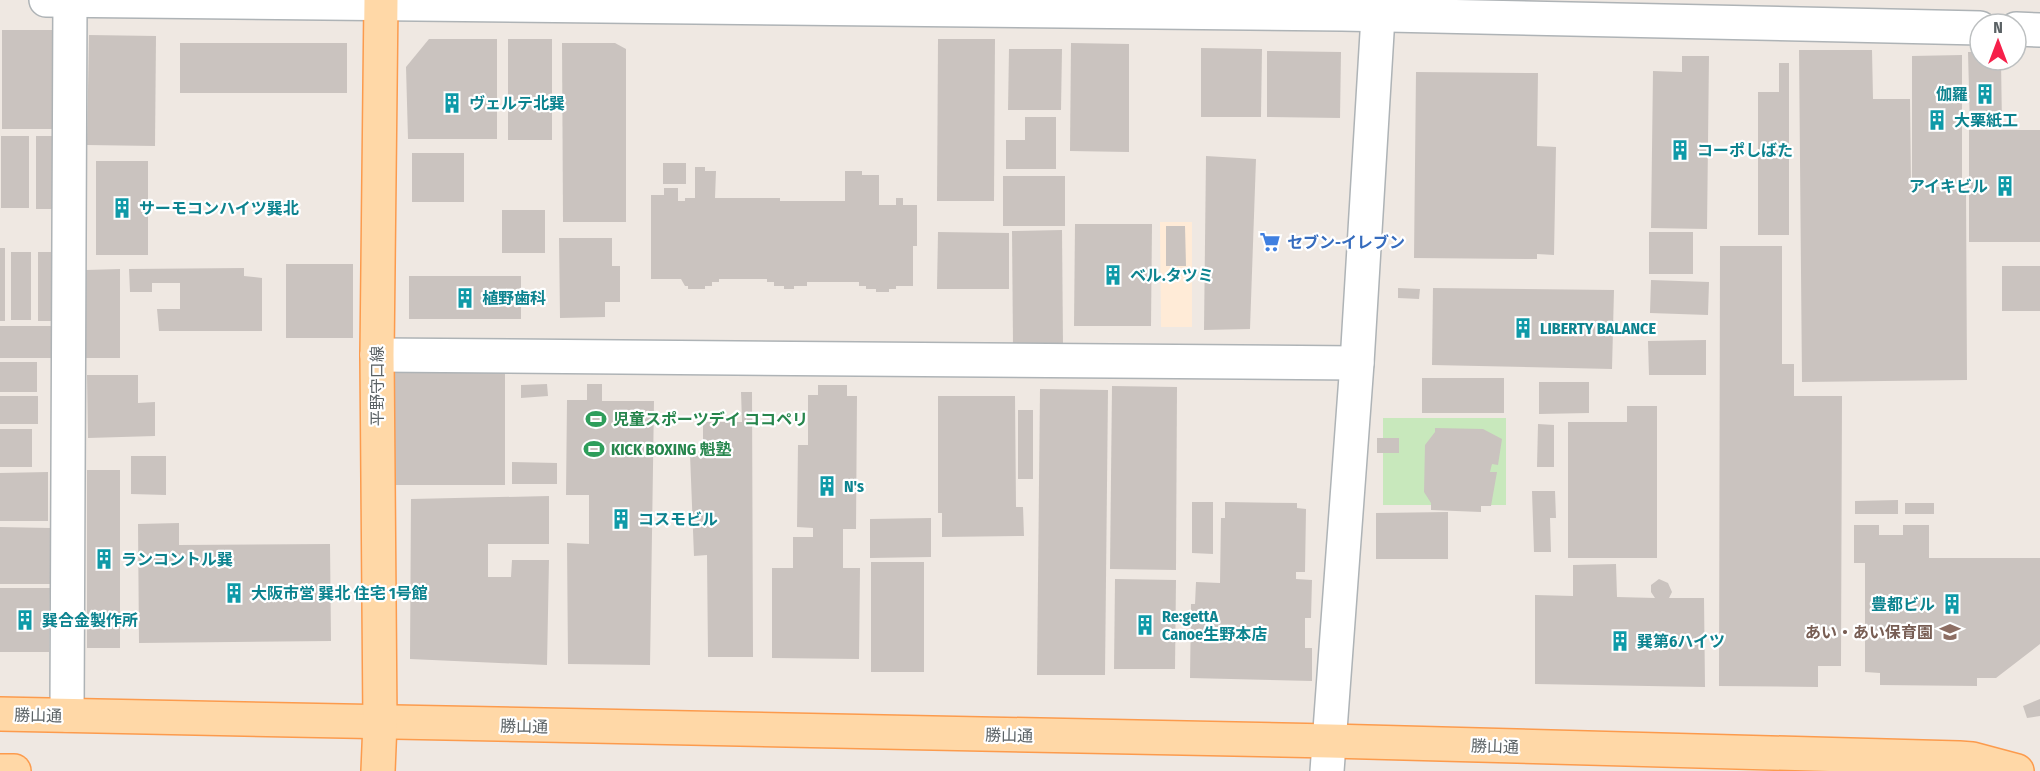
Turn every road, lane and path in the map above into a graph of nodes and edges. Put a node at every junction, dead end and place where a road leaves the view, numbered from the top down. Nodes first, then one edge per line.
1 (46, 0) edge
2 (70, 0) edge
3 (381, 2) edge
4 (886, 4) edge
5 (1379, 8) edge
6 (1968, 28) edge
7 (377, 355) junction
8 (1357, 363) junction
9 (0, 714) edge
10 (67, 715) junction
11 (380, 723) junction
12 (1329, 756) edge
13 (0, 771) edge
14 (15, 771) edge
15 (378, 771) edge
16 (2017, 771) edge

1 - 2 street
2 - 3 street
2 - 10 street
3 - 4 street
3 - 7 main road, 平野守口線
4 - 5 street
5 - 6 street
5 - 8 street
7 - 8 street
7 - 11 main road, 平野守口線
8 - 12 street
9 - 10 main road, 勝山通
10 - 11 main road, 勝山通
11 - 12 main road, 勝山通
11 - 15 main road, 平野守口線
12 - 16 main road, 勝山通
13 - 14 main road

